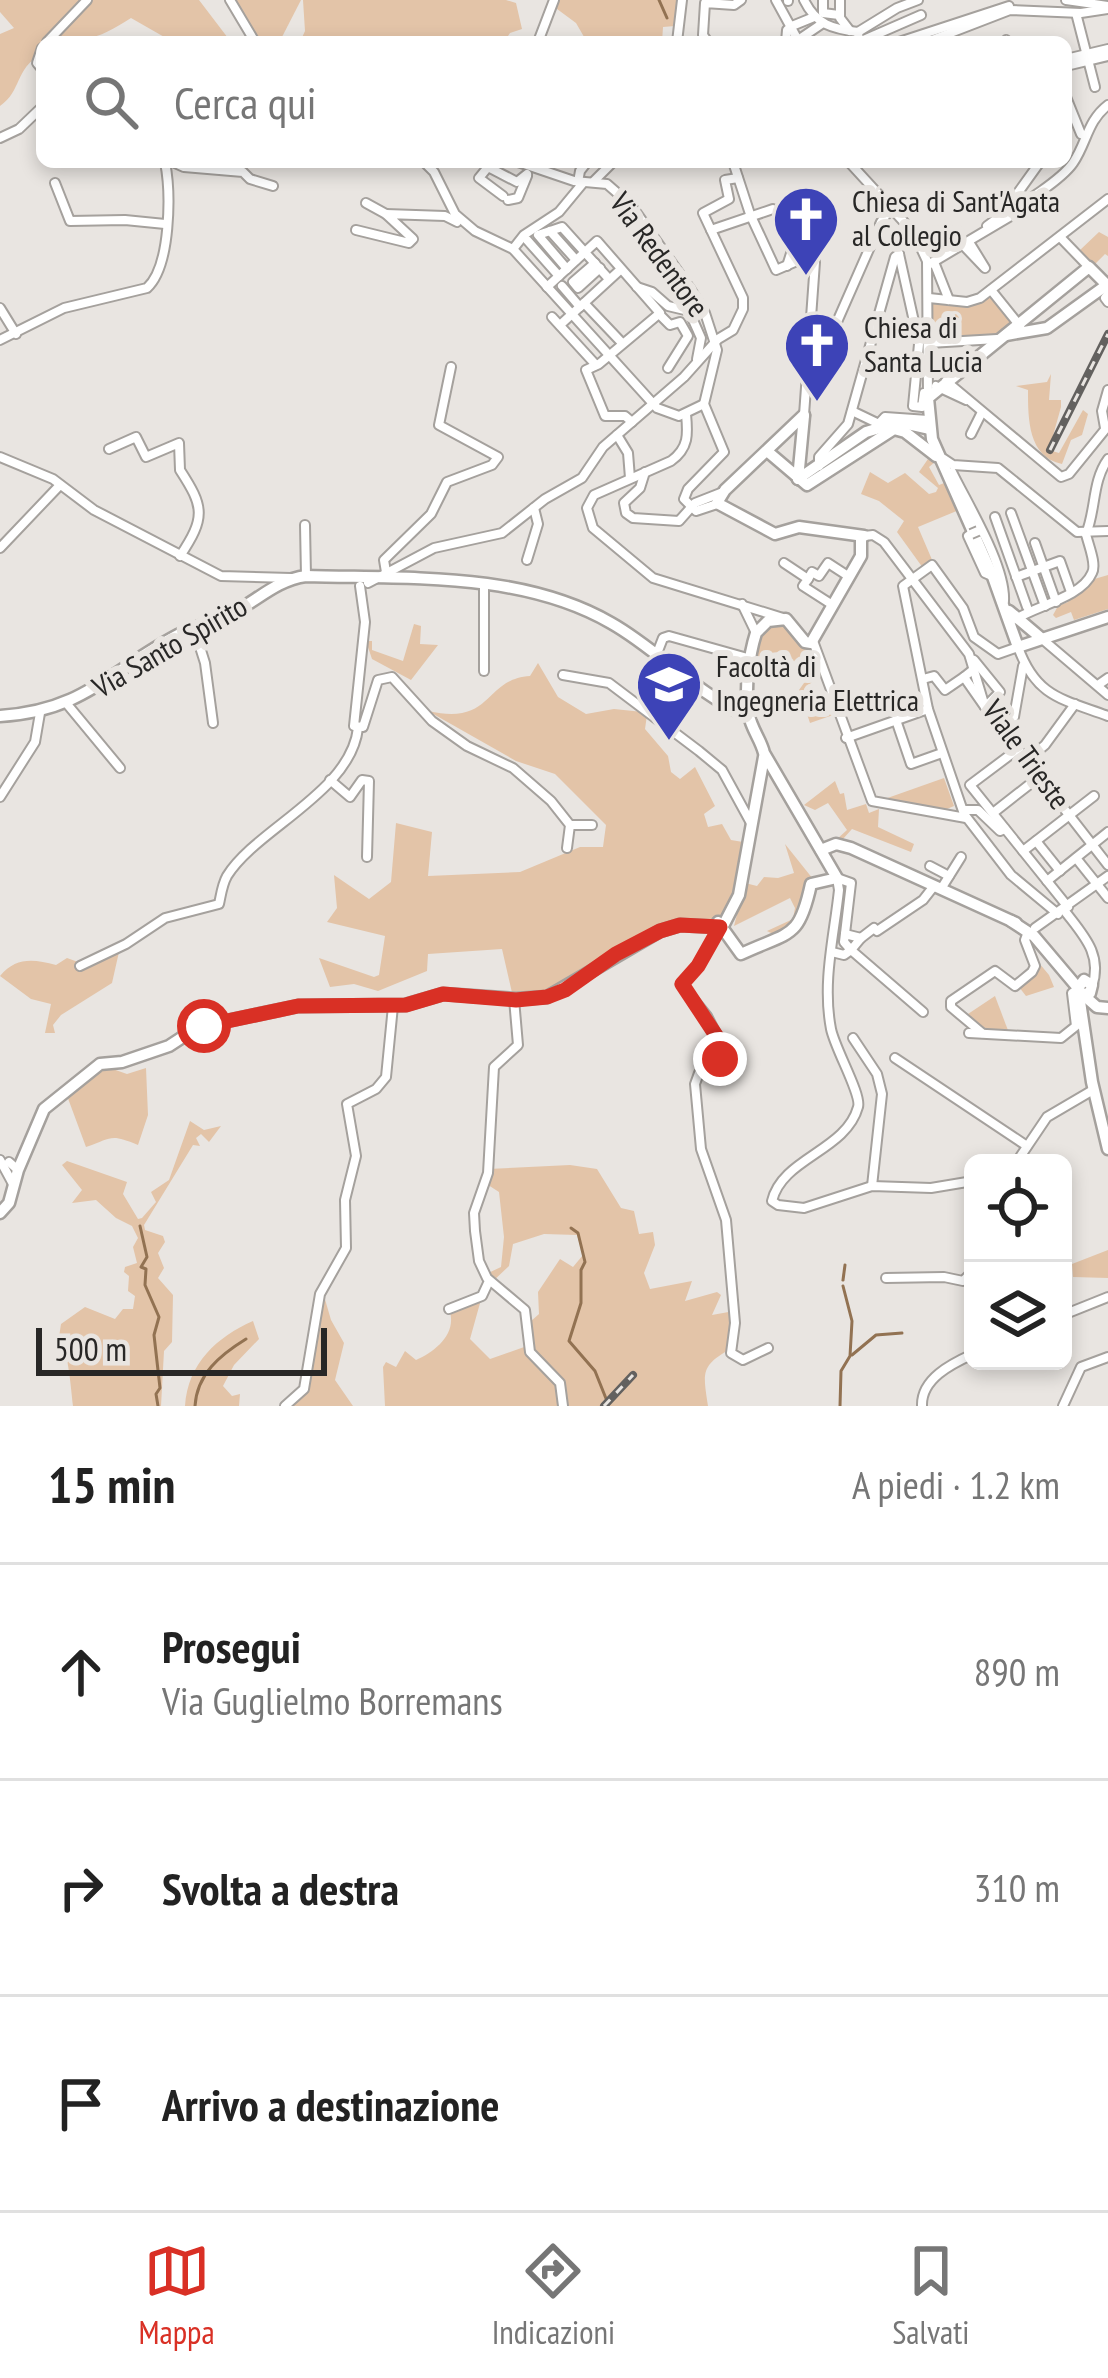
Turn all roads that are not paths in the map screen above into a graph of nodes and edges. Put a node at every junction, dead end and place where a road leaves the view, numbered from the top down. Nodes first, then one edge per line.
1 (87, 0) edge
2 (230, 0) edge
3 (554, 0) edge
4 (682, 0) edge
5 (741, 0) edge
6 (823, 0) edge
7 (840, 0) edge
8 (916, 0) edge
9 (1066, 0) edge
10 (784, 1) edge
11 (1009, 6) dead end
12 (1108, 8) edge
13 (813, 11) edge
14 (1076, 13) junction
15 (840, 15) junction
16 (921, 15) dead end
17 (792, 26) junction
18 (856, 35) edge
19 (53, 36) edge
20 (251, 36) edge
21 (540, 36) edge
22 (678, 36) edge
23 (705, 36) edge
24 (786, 36) edge
25 (796, 36) edge
26 (917, 36) edge
27 (943, 36) edge
28 (1108, 52) edge
29 (1088, 57) junction
30 (1072, 61) edge
31 (1095, 88) dead end
32 (1108, 105) edge
33 (1072, 112) edge
34 (36, 113) edge
35 (1081, 134) dead end
36 (0, 138) edge
37 (1072, 164) edge
38 (169, 168) edge
39 (196, 168) edge
40 (430, 168) edge
41 (487, 168) edge
42 (490, 168) edge
43 (525, 168) edge
44 (582, 168) edge
45 (605, 168) edge
46 (735, 168) edge
47 (854, 168) edge
48 (1036, 168) edge
49 (1068, 168) edge
50 (529, 171) junction
51 (738, 178) junction
52 (1057, 179) junction
53 (585, 182) junction
54 (56, 183) dead end
55 (273, 186) dead end
56 (1108, 199) edge
57 (366, 202) dead end
58 (891, 208) junction
59 (386, 214) junction
60 (750, 214) junction
61 (1002, 215) junction
62 (624, 217) dead end
63 (464, 222) junction
64 (165, 224) junction
65 (356, 230) dead end
66 (710, 230) junction
67 (550, 231) junction
68 (1060, 237) junction
69 (527, 240) dead end
70 (513, 248) junction
71 (585, 252) junction
72 (576, 260) junction
73 (933, 263) junction
74 (597, 266) junction
75 (787, 266) junction
76 (1089, 267) junction
77 (620, 270) junction
78 (565, 279) junction
79 (609, 279) junction
80 (547, 287) junction
81 (636, 287) junction
82 (991, 290) junction
83 (1108, 291) edge
84 (929, 298) junction
85 (949, 300) junction
86 (1041, 304) junction
87 (582, 305) junction
88 (0, 308) edge
89 (689, 311) junction
90 (572, 314) junction
91 (659, 314) junction
92 (552, 317) dead end
93 (1056, 322) junction
94 (560, 326) junction
95 (1021, 327) junction
96 (812, 331) junction
97 (834, 333) junction
98 (16, 334) junction
99 (999, 338) junction
100 (0, 340) edge
101 (715, 342) junction
102 (929, 343) junction
103 (622, 344) junction
104 (609, 355) junction
105 (596, 365) junction
106 (451, 367) dead end
107 (668, 368) dead end
108 (694, 368) junction
109 (1108, 390) edge
110 (806, 391) junction
111 (929, 392) junction
112 (652, 404) junction
113 (704, 404) junction
114 (852, 411) junction
115 (982, 412) junction
116 (686, 414) junction
117 (804, 415) junction
118 (632, 422) junction
119 (848, 424) junction
120 (872, 429) junction
121 (929, 433) junction
122 (1106, 433) edge
123 (970, 434) dead end
124 (617, 435) junction
125 (109, 449) dead end
126 (767, 451) junction
127 (844, 454) junction
128 (0, 457) edge
129 (1108, 459) edge
130 (943, 460) junction
131 (821, 468) junction
132 (645, 472) junction
133 (630, 478) junction
134 (798, 479) junction
135 (60, 485) junction
136 (720, 500) junction
137 (1108, 502) edge
138 (534, 508) junction
139 (689, 508) junction
140 (1011, 513) dead end
141 (995, 517) dead end
142 (305, 525) dead end
143 (1098, 527) edge
144 (976, 531) junction
145 (861, 537) junction
146 (1035, 543) dead end
147 (1005, 546) junction
148 (0, 548) edge
149 (990, 551) junction
150 (180, 556) junction
151 (527, 560) dead end
152 (784, 563) dead end
153 (1043, 567) junction
154 (1033, 571) junction
155 (306, 576) junction
156 (848, 576) junction
157 (912, 578) junction
158 (1017, 579) junction
159 (367, 582) junction
160 (998, 582) junction
161 (805, 583) junction
162 (264, 584) junction
163 (484, 587) junction
164 (1071, 592) junction
165 (741, 603) junction
166 (831, 604) junction
167 (1051, 604) junction
168 (1027, 607) dead end
169 (1108, 617) edge
170 (783, 618) junction
171 (1016, 623) junction
172 (194, 628) junction
173 (756, 633) junction
174 (1041, 638) junction
175 (808, 639) junction
176 (1018, 647) junction
177 (969, 654) junction
178 (655, 657) junction
179 (751, 659) junction
180 (1024, 664) junction
181 (974, 669) junction
182 (484, 671) dead end
183 (563, 675) dead end
184 (964, 677) junction
185 (1108, 678) edge
186 (923, 679) junction
187 (1105, 691) edge
188 (1065, 700) junction
189 (67, 704) junction
190 (1076, 704) junction
191 (986, 707) junction
192 (928, 709) junction
193 (1095, 711) junction
194 (40, 713) junction
195 (0, 716) edge
196 (746, 716) junction
197 (1108, 716) edge
198 (896, 720) junction
199 (213, 722) dead end
200 (1059, 725) junction
201 (358, 728) junction
202 (1003, 730) junction
203 (758, 731) junction
204 (846, 738) junction
205 (1067, 741) dead end
206 (1018, 748) junction
207 (942, 753) junction
208 (1027, 760) junction
209 (768, 763) junction
210 (120, 768) dead end
211 (1040, 776) junction
212 (330, 780) junction
213 (1094, 796) dead end
214 (0, 797) edge
215 (963, 812) junction
216 (993, 813) junction
217 (1069, 815) junction
218 (570, 824) junction
219 (592, 825) dead end
220 (753, 827) junction
221 (1005, 829) junction
222 (1108, 832) edge
223 (1036, 841) junction
224 (1092, 844) junction
225 (567, 848) dead end
226 (821, 850) junction
227 (1023, 851) junction
228 (367, 857) dead end
229 (1075, 859) junction
230 (959, 861) dead end
231 (1108, 865) edge
232 (930, 866) dead end
233 (1060, 871) junction
234 (949, 876) junction
235 (1108, 876) edge
236 (837, 878) junction
237 (1047, 881) junction
238 (1097, 886) junction
239 (937, 888) junction
240 (1108, 898) edge
241 (1063, 911) junction
242 (721, 925) junction
243 (1034, 932) junction
244 (845, 934) junction
245 (870, 936) junction
246 (851, 950) junction
247 (832, 952) junction
248 (80, 966) dead end
249 (1086, 991) junction
250 (514, 999) junction
251 (393, 1006) junction
252 (1108, 1008) edge
253 (923, 1012) dead end
254 (969, 1033) dead end
255 (982, 1033) junction
256 (854, 1038) dead end
257 (895, 1058) dead end
258 (1094, 1089) junction
259 (1027, 1146) junction
260 (1108, 1148) edge
261 (1022, 1154) edge
262 (9, 1163) edge
263 (964, 1182) edge
264 (872, 1186) junction
265 (0, 1213) edge
266 (886, 1278) dead end
267 (488, 1280) junction
268 (964, 1280) edge
269 (1108, 1298) edge
270 (448, 1309) dead end
271 (1072, 1312) edge
272 (768, 1348) dead end
273 (1108, 1358) edge
274 (964, 1360) edge
275 (285, 1406) edge
276 (563, 1406) edge
277 (922, 1406) edge
278 (1063, 1406) edge

1 - 19 street
2 - 20 street
3 - 21 street
4 - 22 street
5 - 23 street
6 - 13 street
7 - 15 street
8 - 18 street
9 - 12 street
10 - 17 street
11 - 26 street
12 - 14 street
13 - 15 street
13 - 17 street
13 - 18 street
14 - 27 street
14 - 29 street
15 - 18 street
16 - 18 street
17 - 24 street
17 - 25 street
28 - 29 street
29 - 30 street
29 - 31 street
32 - 37 street
33 - 35 street
34 - 36 street
38 - 64 street
39 - 55 street
40 - 63 street
41 - 50 street
42 - 50 street
43 - 50 street, Via Redentore
44 - 53 street
45 - 53 street
46 - 51 street
47 - 58 street
48 - 61 street
49 - 52 street
50 - 53 street, Via Redentore
51 - 60 street
51 - 66 street
52 - 61 street
52 - 73 street
53 - 70 street
53 - 101 street, Via Redentore
54 - 64 street
56 - 68 street
57 - 59 street
58 - 73 street
58 - 97 street
59 - 63 street
59 - 65 street
60 - 66 street
60 - 75 street
60 - 75 street
61 - 73 street
62 - 89 street
63 - 70 street
64 - 98 street
66 - 101 street
67 - 71 street
67 - 72 street
67 - 78 street
68 - 76 street
68 - 82 street
69 - 78 street
70 - 80 street
71 - 72 street
71 - 74 street
71 - 77 street
72 - 78 street
73 - 84 street
73 - 85 street
74 - 78 street
74 - 79 street
75 - 96 street
76 - 83 main road
76 - 86 main road
77 - 79 street
77 - 81 street
78 - 80 street
78 - 87 street
79 - 87 street
80 - 90 street
81 - 89 street
81 - 91 street
82 - 85 street
82 - 95 street
83 - 93 main road
84 - 85 street
84 - 102 street
86 - 93 street
86 - 95 main road
87 - 90 street
87 - 103 street
88 - 98 street
89 - 108 street
90 - 94 street
90 - 104 street
91 - 103 street
91 - 107 street
92 - 94 street
93 - 95 main road
94 - 105 street
95 - 99 main road
96 - 97 street
96 - 110 street
97 - 110 street
98 - 100 street
99 - 102 street
99 - 111 main road
101 - 108 street
101 - 113 street, Via Redentore
102 - 111 street
103 - 104 street
104 - 105 street
104 - 112 street
105 - 118 street
106 - 159 street
108 - 112 street
109 - 122 street
110 - 117 street
111 - 114 street
111 - 115 street
111 - 121 main road
112 - 116 street
112 - 118 street
113 - 116 street
113 - 139 street, Via Redentore
114 - 119 street
114 - 120 street
115 - 122 street
115 - 123 street
116 - 132 street
117 - 126 main road
117 - 134 main road
118 - 124 street
119 - 120 street
119 - 127 street
120 - 121 main road
120 - 127 main road
121 - 127 main road
121 - 130 main road
124 - 133 street
124 - 138 street
125 - 150 street
126 - 134 main road
126 - 136 main road
127 - 131 main road
127 - 131 street
128 - 135 street
129 - 143 street
130 - 143 street
130 - 144 street
130 - 160 main road
131 - 134 main road
132 - 133 street
132 - 139 street
133 - 165 street
135 - 148 street
135 - 150 street
136 - 139 street
136 - 139 street
136 - 145 main road
137 - 143 street
138 - 151 street
138 - 159 street
140 - 154 street
141 - 147 street
142 - 155 street
143 - 164 street
144 - 149 street
144 - 160 street
145 - 156 main road
145 - 157 street, Viale Trieste
146 - 153 street
147 - 149 street
147 - 158 street
149 - 160 street
150 - 162 street
152 - 161 street
153 - 154 street
153 - 164 street
153 - 167 street
154 - 158 street
154 - 167 street
155 - 159 main road, Via Santo Spirito
155 - 162 main road, Via Santo Spirito
156 - 161 street
156 - 166 main road
157 - 176 street
157 - 177 street, Viale Trieste
157 - 186 street
158 - 160 street
158 - 168 street
159 - 163 main road
159 - 178 main road
159 - 201 street
160 - 171 main road
161 - 166 street
162 - 172 main road, Via Santo Spirito
163 - 182 street
163 - 196 main road
164 - 167 street
165 - 170 street
165 - 173 street
166 - 175 main road
167 - 171 street
169 - 174 main road
170 - 173 main road
170 - 175 main road
171 - 174 main road
171 - 176 main road
172 - 189 main road, Via Santo Spirito
172 - 199 street
173 - 179 main road
174 - 176 main road
174 - 187 street
175 - 204 street
176 - 180 street
177 - 181 street, Viale Trieste
177 - 191 street
178 - 179 street
178 - 196 main road
179 - 196 main road
180 - 188 street
180 - 202 street
181 - 184 street
181 - 191 street, Viale Trieste
183 - 220 street
184 - 186 street
184 - 191 street
185 - 187 street
186 - 192 street
187 - 193 street
188 - 190 street
188 - 200 street
189 - 194 main road, Via Santo Spirito
189 - 210 street
190 - 193 street
190 - 200 street
191 - 202 street, Viale Trieste
192 - 198 street
192 - 207 street
193 - 197 street
194 - 195 main road, Via Santo Spirito
194 - 214 street
196 - 203 main road
196 - 209 main road
198 - 204 street
198 - 207 street
200 - 205 street
200 - 208 street
201 - 212 street
201 - 218 street
202 - 206 street, Viale Trieste
203 - 209 main road
203 - 209 main road
204 - 215 street
206 - 208 street, Viale Trieste
206 - 216 street
207 - 215 street
208 - 211 street, Viale Trieste
209 - 220 main road
209 - 226 main road
211 - 216 street
211 - 217 street, Viale Trieste
212 - 228 street
212 - 248 street
213 - 217 street
215 - 221 street
215 - 241 street
216 - 221 street
217 - 223 street
217 - 224 street, Viale Trieste
218 - 219 street
218 - 225 street
220 - 242 main road
221 - 227 street
222 - 224 street
223 - 227 street
223 - 233 street
224 - 229 street
224 - 231 street, Viale Trieste
226 - 236 main road
226 - 239 main road
227 - 237 street
229 - 233 street
229 - 238 street
230 - 234 street
232 - 234 street
233 - 237 street
234 - 239 street
235 - 238 street
236 - 242 main road
236 - 244 street
236 - 247 street
237 - 241 street
238 - 240 street
238 - 241 street
239 - 243 main road
239 - 245 street
241 - 243 street
241 - 249 street
242 - 250 main road
242 - 272 street
243 - 249 main road
243 - 255 street
244 - 245 street
244 - 246 street
245 - 246 street
246 - 247 street
246 - 253 street
247 - 264 street
249 - 252 main road
249 - 252 main road
249 - 255 street
249 - 258 main road
250 - 251 main road
250 - 267 street
251 - 262 main road
251 - 275 street
254 - 255 street
256 - 264 street
257 - 259 street
258 - 259 street
258 - 260 main road
259 - 261 street
262 - 265 main road
263 - 264 street
266 - 268 street
267 - 270 street
267 - 276 street
269 - 271 street
273 - 278 street
274 - 277 street

